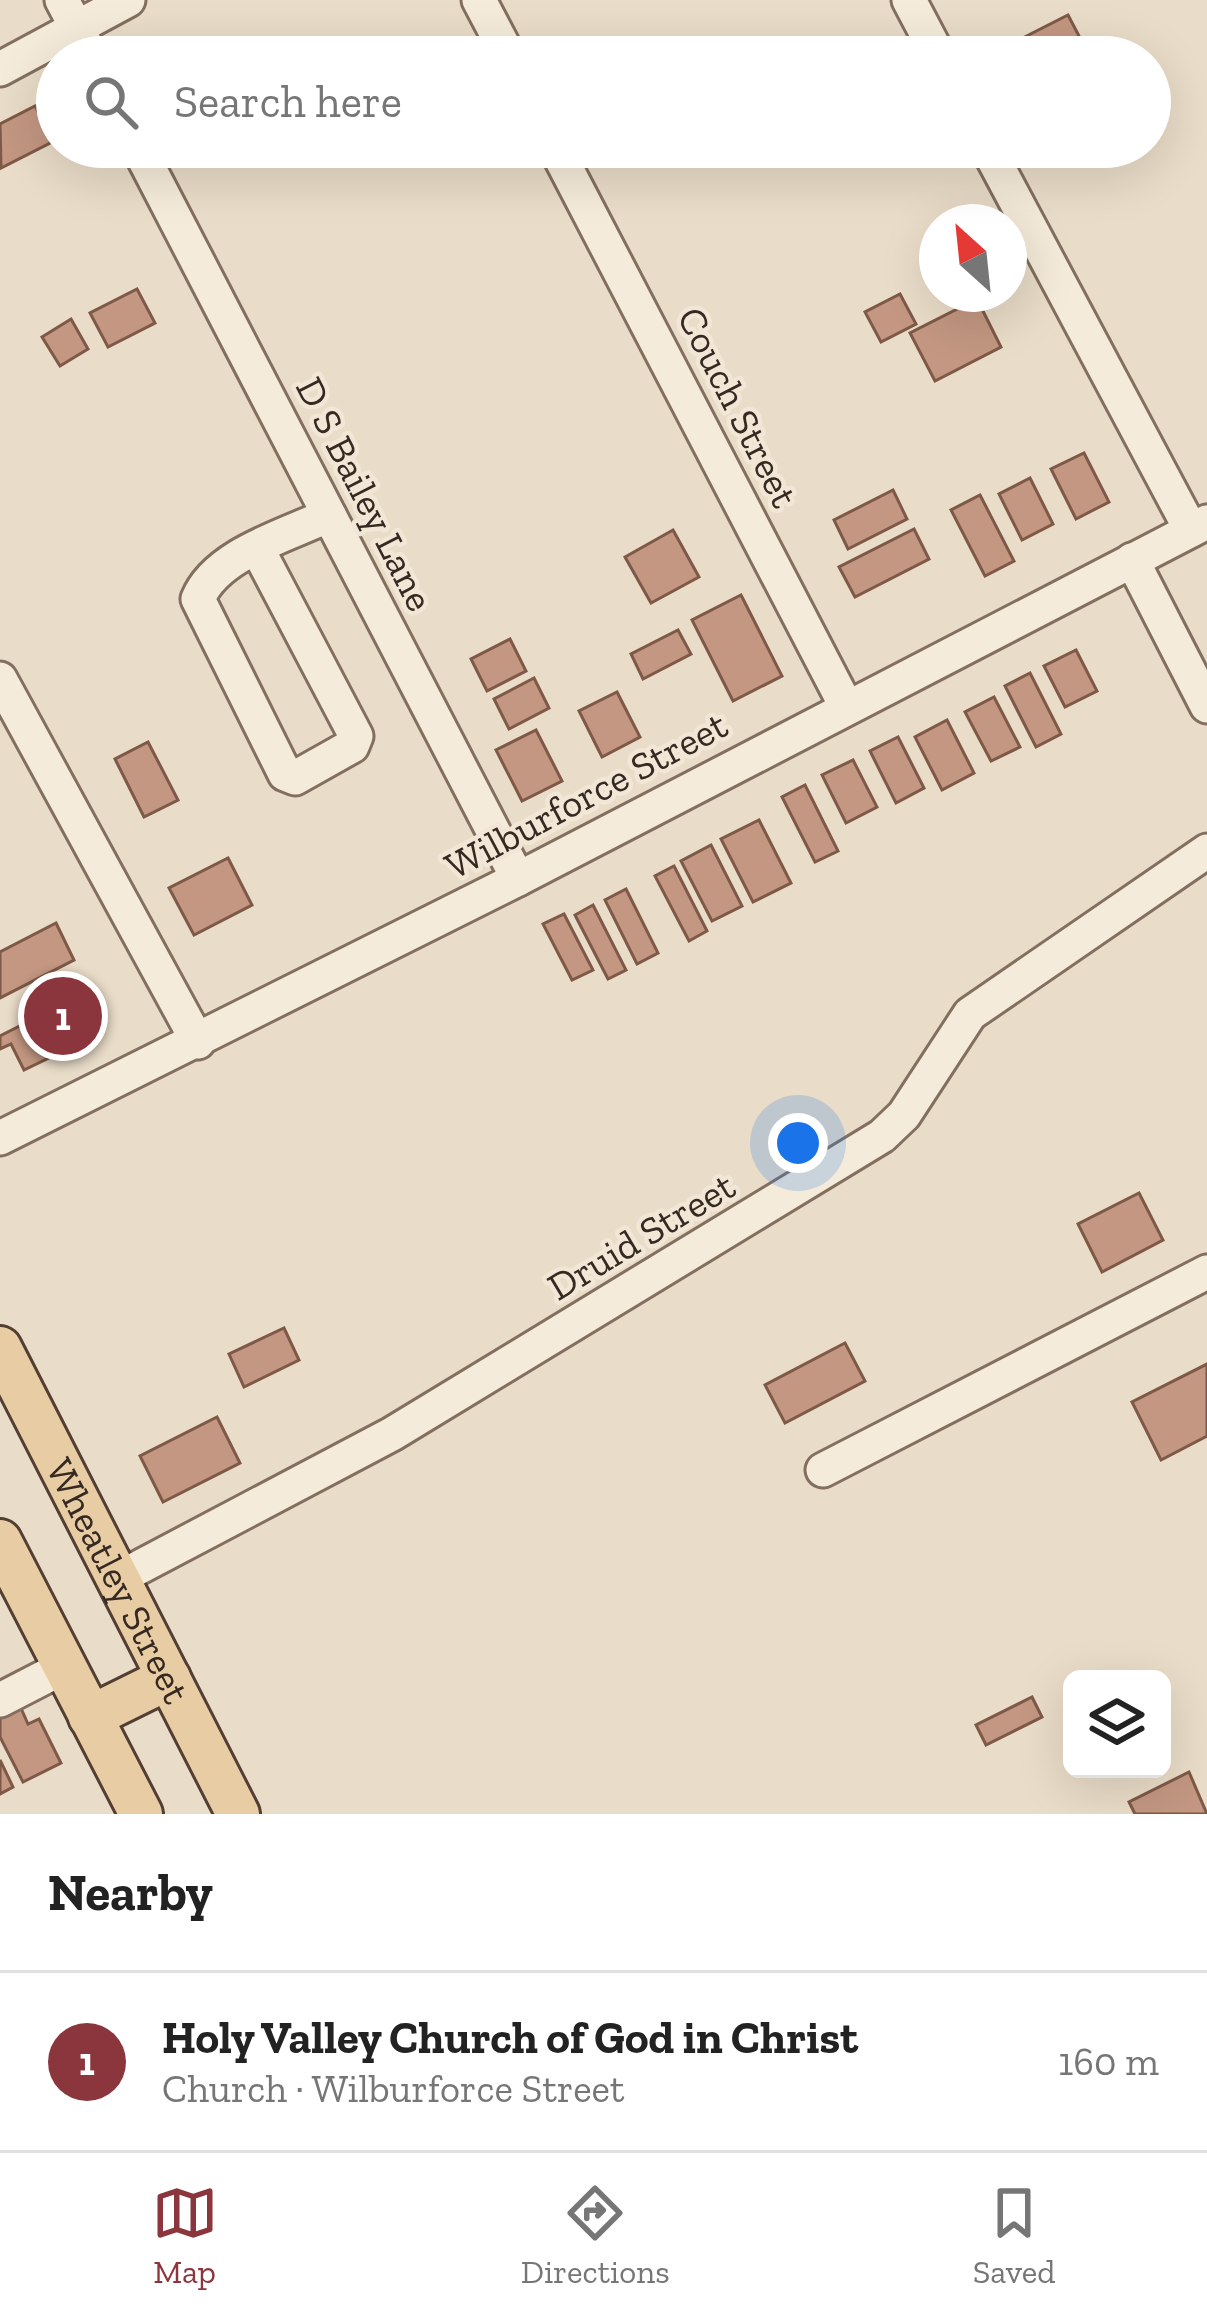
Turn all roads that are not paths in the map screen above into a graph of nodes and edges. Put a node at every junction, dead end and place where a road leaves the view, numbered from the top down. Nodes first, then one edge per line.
1 (128, 0) edge
2 (479, 0) edge
3 (909, 0) edge
4 (77, 28) edge
5 (497, 36) edge
6 (928, 36) edge
7 (36, 50) edge
8 (0, 69) edge
9 (149, 168) edge
10 (566, 168) edge
11 (999, 168) edge
12 (329, 515) junction
13 (1199, 526) edge
14 (258, 550) junction
15 (1132, 560) junction
16 (0, 679) edge
17 (846, 706) junction
18 (1207, 706) edge
19 (1207, 851) edge
20 (518, 879) junction
21 (198, 1042) junction
22 (0, 1138) edge
23 (1207, 1272) edge
24 (0, 1348) edge
25 (823, 1470) dead end
26 (0, 1540) edge
27 (118, 1578) junction
28 (64, 1667) junction
29 (169, 1678) junction
30 (0, 1700) edge
31 (90, 1717) junction
32 (141, 1814) edge
33 (238, 1814) edge

1 - 4 street
2 - 5 street
3 - 6 street
7 - 8 street
9 - 12 street, D S Bailey Lane
10 - 17 street, Couch Street
11 - 13 street
12 - 14 street
12 - 20 street, D S Bailey Lane
13 - 15 street, Wilburforce Street
14 - 14 street
15 - 17 street, Wilburforce Street
15 - 18 street
16 - 21 street
17 - 20 street, Wilburforce Street
19 - 27 street, Druid Street
20 - 21 street, Wilburforce Street
21 - 22 street, Wilburforce Street
23 - 25 street
24 - 27 main road, Wheatley Street
26 - 28 main road
27 - 29 main road, Wheatley Street
28 - 30 street
28 - 31 main road
29 - 31 main road
29 - 33 main road, Wheatley Street
31 - 32 main road

